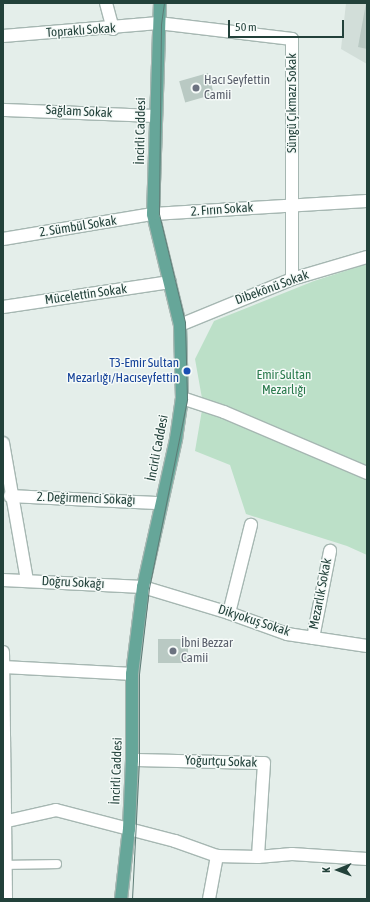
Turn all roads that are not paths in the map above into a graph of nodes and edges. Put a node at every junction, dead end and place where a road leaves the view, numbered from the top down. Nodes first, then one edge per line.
1 (106, 3) edge
2 (160, 3) edge
3 (158, 23) junction
4 (113, 29) junction
5 (3, 36) edge
6 (3, 110) edge
7 (155, 116) junction
8 (367, 201) edge
9 (291, 206) junction
10 (153, 214) junction
11 (3, 239) edge
12 (367, 257) edge
13 (292, 279) junction
14 (170, 282) junction
15 (3, 307) edge
16 (180, 325) junction
17 (182, 398) junction
18 (3, 450) edge
19 (367, 473) edge
20 (10, 496) junction
21 (161, 502) junction
22 (251, 525) dead end
23 (330, 551) dead end
24 (3, 580) edge
25 (27, 580) junction
26 (143, 587) junction
27 (229, 613) junction
28 (313, 638) junction
29 (367, 646) edge
30 (3, 652) edge
31 (4, 667) edge
32 (132, 674) junction
33 (132, 760) junction
34 (4, 822) edge
35 (129, 829) junction
36 (217, 856) junction
37 (258, 857) junction
38 (367, 859) edge
39 (57, 864) dead end
40 (5, 865) junction
41 (6, 899) edge
42 (120, 899) edge
43 (209, 899) edge

1 - 4 street
2 - 3 main road, İncirli Caddesi
3 - 4 street, Topraklı Sokak
3 - 7 main road, İncirli Caddesi
3 - 9 street, Süngü Çıkmazı Sokak
4 - 5 street, Topraklı Sokak
6 - 7 street, Sağlam Sokak
7 - 10 main road, İncirli Caddesi
8 - 9 street, 2. Fırın Sokak
9 - 10 street, 2. Fırın Sokak
9 - 13 street
10 - 11 street, 2. Sümbül Sokak
10 - 14 main road, İncirli Caddesi
12 - 13 street, Dibekönü Sokak
13 - 16 street, Dibekönü Sokak
14 - 15 street, Mücelettin Sokak
14 - 16 main road, İncirli Caddesi
16 - 17 main road, İncirli Caddesi
17 - 19 street
17 - 21 main road, İncirli Caddesi
18 - 20 street
20 - 21 street, 2. Değirmenci Sokağı
20 - 25 street
21 - 26 main road, İncirli Caddesi
22 - 27 street
23 - 28 street, Mezarlık Sokak
24 - 25 street, Doğru Sokağı
25 - 26 street, Doğru Sokağı
26 - 27 street, Dikyokuş Sokak
26 - 32 main road, İncirli Caddesi
27 - 28 street, Dikyokuş Sokak
28 - 29 street, Dikyokuş Sokak
30 - 31 street
31 - 32 street
31 - 34 street
32 - 33 main road, İncirli Caddesi
33 - 35 main road, İncirli Caddesi
33 - 37 street, Yoğurtçu Sokak
34 - 35 street
34 - 40 street
35 - 36 street
35 - 42 main road, İncirli Caddesi
36 - 37 street
36 - 43 street
37 - 38 street
39 - 40 lane
40 - 41 street

